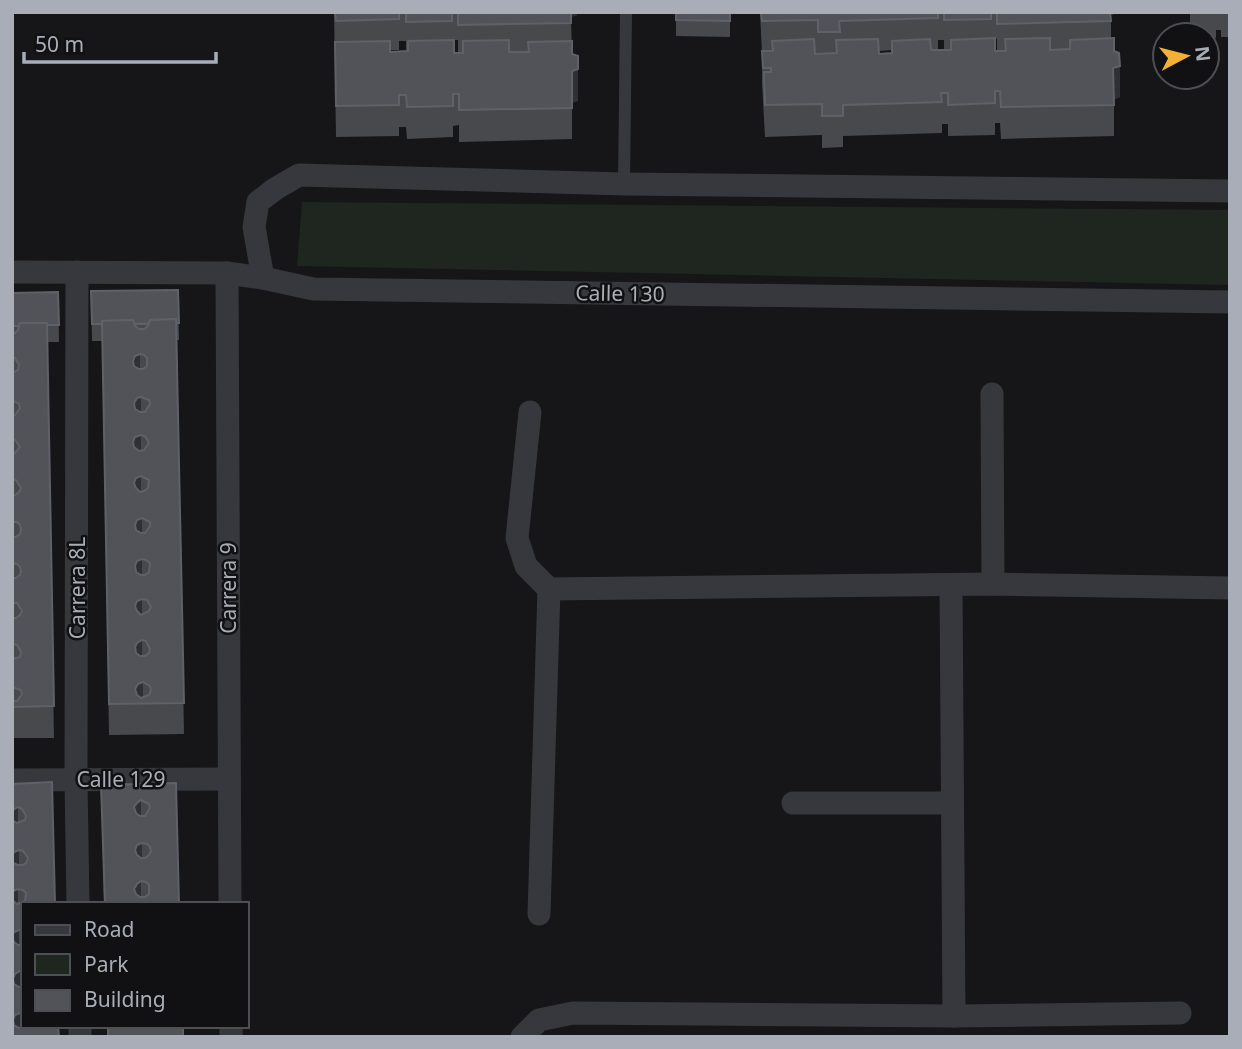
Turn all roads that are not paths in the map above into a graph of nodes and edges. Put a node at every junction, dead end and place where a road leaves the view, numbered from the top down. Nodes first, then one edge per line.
1 (626, 12) edge
2 (624, 184) junction
3 (1230, 191) edge
4 (12, 272) edge
5 (77, 272) junction
6 (227, 273) junction
7 (263, 278) junction
8 (1230, 302) edge
9 (992, 394) dead end
10 (530, 412) dead end
11 (993, 584) junction
12 (951, 586) junction
13 (1230, 588) edge
14 (549, 589) junction
15 (76, 779) junction
16 (229, 779) junction
17 (12, 780) edge
18 (793, 803) dead end
19 (952, 803) junction
20 (78, 902) edge
21 (230, 902) edge
22 (538, 914) dead end
23 (1180, 1013) dead end
24 (954, 1016) junction
25 (1002, 1026) edge
26 (522, 1037) edge

1 - 2 lane
2 - 3 street
2 - 7 street
4 - 5 street, Calle 130
5 - 6 street, Calle 130
5 - 15 street, Carrera 8L
6 - 7 street, Calle 130
6 - 16 street, Carrera 9
7 - 8 street, Calle 130
9 - 11 street
10 - 14 street
11 - 12 street
11 - 13 street
12 - 14 street
12 - 19 street
14 - 22 street
15 - 16 street, Calle 129
15 - 17 street, Calle 129
15 - 20 street, Carrera 8L
16 - 21 street, Carrera 9
18 - 19 street
19 - 24 street
23 - 25 street
24 - 25 street
24 - 26 street

